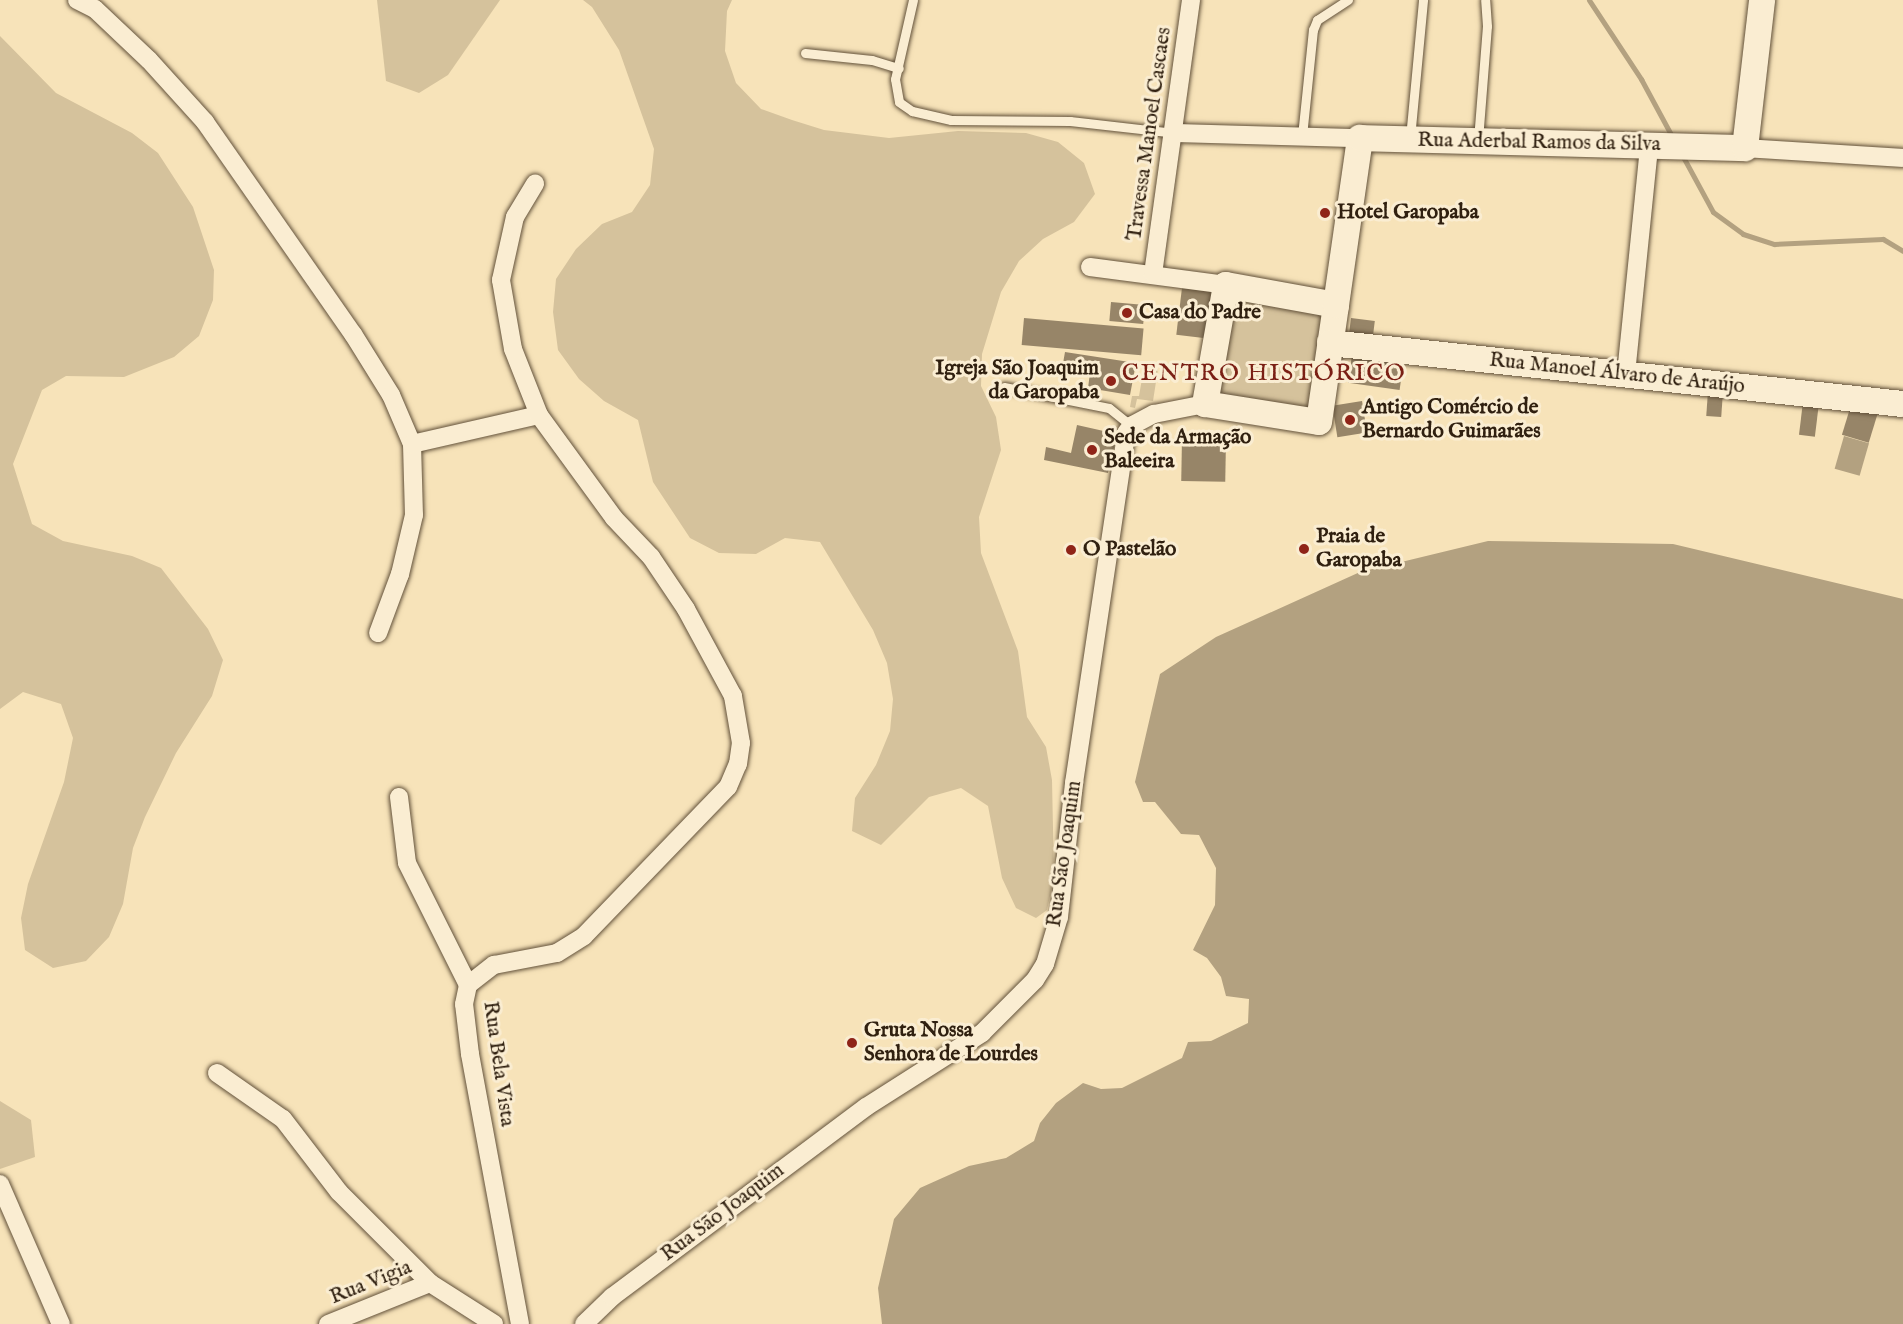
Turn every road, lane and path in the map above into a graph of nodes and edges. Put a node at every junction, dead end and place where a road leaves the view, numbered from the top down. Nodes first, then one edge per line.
1 (76, 0) edge
2 (913, 0) edge
3 (1191, 0) edge
4 (1348, 0) edge
5 (1423, 0) edge
6 (1485, 0) edge
7 (1762, 0) edge
8 (805, 53) dead end
9 (899, 68) junction
10 (1176, 133) junction
11 (1302, 136) junction
12 (1360, 138) junction
13 (1410, 140) junction
14 (1478, 142) junction
15 (1656, 146) junction
16 (1745, 148) junction
17 (1903, 158) edge
18 (535, 184) dead end
19 (1090, 267) dead end
20 (1153, 274) junction
21 (1226, 285) junction
22 (1336, 305) junction
23 (1330, 343) junction
24 (1626, 374) junction
25 (1004, 387) dead end
26 (1205, 404) junction
27 (1903, 404) edge
28 (539, 415) junction
29 (1131, 426) junction
30 (412, 444) junction
31 (378, 633) dead end
32 (399, 797) dead end
33 (468, 985) junction
34 (218, 1073) dead end
35 (0, 1184) edge
36 (430, 1283) junction
37 (61, 1324) edge
38 (328, 1324) edge
39 (494, 1324) edge
40 (520, 1324) edge
41 (584, 1324) edge

1 - 30 street
2 - 9 lane
3 - 10 street, Travessa Manoel Cascaes
4 - 11 lane
5 - 13 lane
6 - 14 lane
7 - 16 street
8 - 9 lane
9 - 10 lane
10 - 11 street, Rua Aderbal Ramos da Silva
10 - 20 street, Travessa Manoel Cascaes
11 - 12 street, Rua Aderbal Ramos da Silva
12 - 13 street, Rua Aderbal Ramos da Silva
12 - 22 street
13 - 14 street, Rua Aderbal Ramos da Silva
14 - 15 street, Rua Aderbal Ramos da Silva
15 - 16 street, Rua Aderbal Ramos da Silva
15 - 24 street
16 - 17 street, Rua Aderbal Ramos da Silva
18 - 28 street, Rua Bela Vista
19 - 20 street
20 - 21 street
21 - 22 street
21 - 26 street
22 - 23 street
23 - 24 street, Rua Manoel Álvaro de Araújo
23 - 26 street
24 - 27 street, Rua Manoel Álvaro de Araújo
25 - 29 lane
26 - 29 street
28 - 30 street
28 - 33 street, Rua Bela Vista
29 - 41 street, Rua São Joaquim
30 - 31 street
32 - 33 street
33 - 40 street, Rua Bela Vista
34 - 36 street
35 - 37 street
36 - 38 street, Rua Vigia
36 - 39 street

